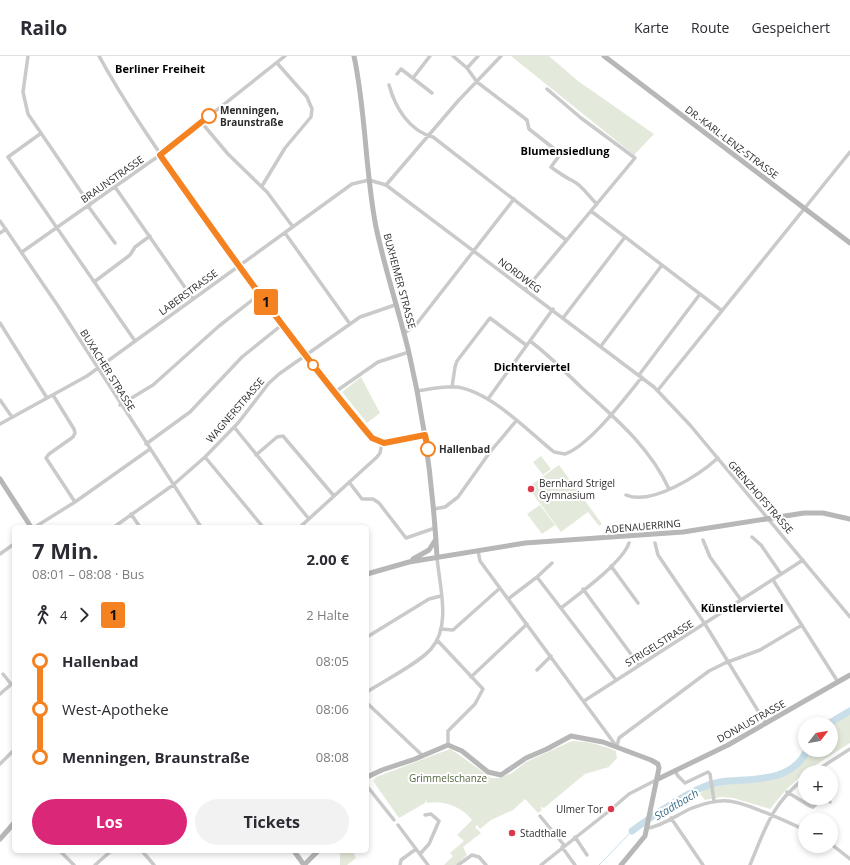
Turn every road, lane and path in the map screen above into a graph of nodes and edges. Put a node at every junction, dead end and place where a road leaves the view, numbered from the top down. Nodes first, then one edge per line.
1 (28, 56) edge
2 (99, 56) edge
3 (285, 56) edge
4 (354, 56) edge
5 (430, 56) edge
6 (453, 56) edge
7 (478, 56) edge
8 (501, 56) edge
9 (604, 56) edge
10 (276, 63) junction
11 (467, 68) junction
12 (398, 74) dead end
13 (413, 78) junction
14 (477, 82) junction
15 (389, 85) dead end
16 (547, 89) dead end
17 (432, 93) dead end
18 (201, 122) junction
19 (40, 134) junction
20 (428, 136) junction
21 (850, 152) edge
22 (160, 155) junction
23 (370, 180) junction
24 (386, 185) junction
25 (262, 186) junction
26 (115, 187) junction
27 (514, 199) junction
28 (597, 204) junction
29 (89, 205) junction
30 (805, 208) junction
31 (591, 211) junction
32 (0, 221) edge
33 (293, 227) junction
34 (56, 228) junction
35 (6, 229) junction
36 (0, 233) edge
37 (285, 233) junction
38 (150, 236) junction
39 (625, 237) junction
40 (566, 240) junction
41 (115, 243) dead end
42 (850, 243) edge
43 (474, 250) junction
44 (22, 252) junction
45 (662, 265) junction
46 (239, 266) junction
47 (94, 282) junction
48 (526, 289) junction
49 (260, 294) junction
50 (700, 294) junction
51 (193, 299) junction
52 (395, 304) junction
53 (553, 309) junction
54 (721, 310) junction
55 (564, 318) junction
56 (0, 323) edge
57 (283, 324) junction
58 (350, 324) junction
59 (404, 333) junction
60 (135, 341) junction
61 (530, 341) junction
62 (526, 345) junction
63 (601, 346) junction
64 (409, 352) junction
65 (305, 355) junction
66 (97, 368) junction
67 (640, 376) junction
68 (452, 387) junction
69 (417, 390) junction
70 (658, 390) junction
71 (335, 392) junction
72 (53, 395) junction
73 (47, 398) junction
74 (488, 399) junction
75 (0, 400) edge
76 (120, 405) junction
77 (612, 415) junction
78 (12, 417) junction
79 (516, 421) junction
80 (0, 424) edge
81 (234, 427) junction
82 (425, 435) junction
83 (382, 443) junction
84 (146, 444) junction
85 (150, 450) junction
86 (256, 455) junction
87 (205, 457) junction
88 (718, 458) junction
89 (0, 479) edge
90 (349, 482) junction
91 (173, 485) junction
92 (668, 489) junction
93 (626, 495) dead end
94 (334, 496) junction
95 (75, 502) junction
96 (434, 509) junction
97 (131, 514) junction
98 (769, 518) junction
99 (309, 519) junction
100 (850, 519) edge
101 (30, 525) edge
102 (38, 525) edge
103 (117, 525) edge
104 (139, 525) edge
105 (199, 525) edge
106 (261, 525) edge
107 (302, 525) edge
108 (435, 528) junction
109 (752, 537) dead end
110 (436, 539) junction
111 (703, 540) dead end
112 (629, 543) dead end
113 (655, 544) dead end
114 (12, 545) edge
115 (478, 551) junction
116 (0, 554) edge
117 (437, 556) junction
118 (803, 560) junction
119 (409, 562) junction
120 (552, 563) dead end
121 (610, 566) junction
122 (369, 573) edge
123 (781, 574) junction
124 (537, 577) junction
125 (773, 580) junction
126 (500, 588) junction
127 (583, 590) junction
128 (441, 596) junction
129 (508, 599) junction
130 (741, 600) junction
131 (638, 603) dead end
132 (561, 608) junction
133 (850, 617) edge
134 (527, 624) junction
135 (705, 624) junction
136 (802, 625) junction
137 (441, 629) junction
138 (369, 635) edge
139 (437, 640) junction
140 (551, 656) junction
141 (727, 662) junction
142 (639, 665) junction
143 (537, 670) dead end
144 (3, 674) dead end
145 (850, 675) edge
146 (471, 677) junction
147 (616, 680) junction
148 (838, 682) junction
149 (12, 683) edge
150 (369, 691) edge
151 (0, 694) edge
152 (584, 701) junction
153 (369, 704) edge
154 (766, 724) junction
155 (448, 745) junction
156 (617, 747) junction
157 (850, 750) edge
158 (12, 752) edge
159 (423, 756) junction
160 (0, 764) edge
161 (825, 765) edge
162 (675, 771) junction
163 (369, 776) edge
164 (658, 779) junction
165 (798, 783) edge
166 (369, 789) edge
167 (787, 792) junction
168 (798, 799) edge
169 (714, 801) junction
170 (615, 806) tunnel mouth
171 (609, 811) tunnel mouth
172 (425, 814) dead end
173 (540, 816) dead end
174 (771, 816) junction
175 (671, 818) junction
176 (394, 820) dead end
177 (12, 825) edge
178 (398, 826) dead end
179 (798, 827) edge
180 (648, 828) junction
181 (575, 837) junction
182 (0, 839) edge
183 (563, 846) junction
184 (416, 849) junction
185 (838, 850) edge
186 (62, 853) edge
187 (108, 853) edge
188 (144, 853) edge
189 (295, 853) edge
190 (316, 853) edge
191 (420, 854) junction
192 (106, 855) joint
193 (587, 855) dead end
194 (850, 859) edge
195 (74, 865) edge
196 (96, 865) edge
197 (154, 865) edge
198 (304, 865) edge
199 (400, 865) edge
200 (428, 865) edge
201 (458, 865) edge
202 (486, 865) edge
203 (542, 865) edge
204 (575, 865) edge
205 (621, 865) edge
206 (703, 865) edge
207 (750, 865) edge

1 - 19 street
2 - 22 street
3 - 10 street, BRAUNSTRASSE
4 - 23 main road, BUXHEIMER STRASSE
5 - 13 street
6 - 11 street
7 - 11 street
8 - 14 street
9 - 30 main road, DR.-KARL-LENZ-STRASSE
10 - 18 street, BRAUNSTRASSE
10 - 25 street
11 - 14 street
12 - 13 street
13 - 17 street
14 - 20 street
14 - 28 street
15 - 20 street
16 - 28 street
18 - 22 street, BRAUNSTRASSE
18 - 25 street
19 - 29 street
19 - 34 street
20 - 24 street
20 - 27 street
21 - 30 street
22 - 26 street, BRAUNSTRASSE
22 - 46 street
23 - 24 street, NORDWEG
23 - 33 street, LABERSTRASSE
23 - 52 main road, BUXHEIMER STRASSE
24 - 43 street, NORDWEG
25 - 33 street
26 - 29 street, BRAUNSTRASSE
26 - 38 street
27 - 40 street
27 - 43 street
28 - 31 street
29 - 34 street, BRAUNSTRASSE
29 - 41 street
30 - 42 main road, DR.-KARL-LENZ-STRASSE
30 - 54 street
31 - 39 street
31 - 40 street
32 - 35 street, BUXACHER STRASSE
33 - 37 street, LABERSTRASSE
34 - 44 street, BRAUNSTRASSE
34 - 47 street
35 - 36 street
35 - 44 street, BUXACHER STRASSE
37 - 46 street, LABERSTRASSE
37 - 58 street
38 - 47 street
38 - 51 street
39 - 45 street
39 - 55 street
40 - 48 street
43 - 48 street, NORDWEG
43 - 59 street
44 - 66 street, BUXACHER STRASSE
45 - 50 street
45 - 63 street
46 - 49 street
46 - 51 street, LABERSTRASSE
47 - 60 street
48 - 53 street, NORDWEG
49 - 57 street
49 - 76 street
50 - 54 street
50 - 67 street
51 - 60 street, LABERSTRASSE
52 - 58 street, WAGNERSTRASSE
52 - 59 main road, BUXHEIMER STRASSE
53 - 55 street, NORDWEG
53 - 61 street
54 - 70 street
55 - 63 street, NORDWEG
56 - 73 street
57 - 65 street
57 - 84 street
58 - 65 street, WAGNERSTRASSE
59 - 64 main road, BUXHEIMER STRASSE
60 - 66 street, LABERSTRASSE
61 - 62 street
61 - 77 street
62 - 68 street
62 - 74 street
63 - 67 street, NORDWEG
64 - 69 main road, BUXHEIMER STRASSE
64 - 71 street
65 - 71 street
65 - 81 street, WAGNERSTRASSE
66 - 72 street, LABERSTRASSE
66 - 76 street, BUXACHER STRASSE
67 - 70 street, NORDWEG
67 - 77 street
68 - 69 street
68 - 74 street
69 - 82 main road, BUXHEIMER STRASSE
70 - 88 street, GRENZHOFSTRASSE
71 - 83 street
72 - 73 street, LABERSTRASSE
72 - 95 street
73 - 78 street, LABERSTRASSE
74 - 79 street
75 - 78 street
76 - 84 street, BUXACHER STRASSE
77 - 79 street
77 - 92 street
78 - 80 street, LABERSTRASSE
79 - 96 street
81 - 86 street
81 - 87 street, WAGNERSTRASSE
82 - 83 street
82 - 96 main road, BUXHEIMER STRASSE
83 - 90 street
84 - 85 street, BUXACHER STRASSE
85 - 91 street, BUXACHER STRASSE
85 - 95 street
86 - 94 street
86 - 99 street
87 - 91 street, WAGNERSTRASSE
87 - 106 street
88 - 92 street
88 - 98 street, GRENZHOFSTRASSE
89 - 101 main road
90 - 94 street
90 - 108 street
91 - 97 street, WAGNERSTRASSE
91 - 105 street, BUXACHER STRASSE
92 - 93 street
94 - 99 street
95 - 102 street
96 - 108 main road, BUXHEIMER STRASSE
97 - 103 street, WAGNERSTRASSE
97 - 104 street
98 - 100 main road, ADENAUERRING
98 - 115 main road, ADENAUERRING
98 - 118 street, GRENZHOFSTRASSE
99 - 107 street
108 - 110 main road, BUXHEIMER STRASSE
109 - 123 street
110 - 117 main road, BUXHEIMER STRASSE
110 - 119 main road
111 - 130 street
112 - 121 street
113 - 135 street
114 - 116 street
115 - 117 main road, ADENAUERRING
115 - 126 street
117 - 119 main road, ADENAUERRING
117 - 128 street
118 - 123 street, STRIGELSTRASSE
118 - 133 street, GRENZHOFSTRASSE
119 - 122 main road
120 - 124 street
121 - 127 street
121 - 131 street
123 - 125 street, STRIGELSTRASSE
124 - 129 street
124 - 132 street
125 - 130 street, STRIGELSTRASSE
125 - 136 street
126 - 129 street
126 - 137 street
127 - 132 street
127 - 142 street
128 - 137 street
128 - 138 street
129 - 134 street
130 - 135 street, STRIGELSTRASSE
132 - 147 street
134 - 140 street
134 - 146 street
135 - 141 street
135 - 142 street, STRIGELSTRASSE
136 - 141 street
136 - 148 street
137 - 139 street
139 - 146 street
139 - 150 street
140 - 143 street
140 - 152 street
141 - 154 street
141 - 156 street
142 - 147 street, STRIGELSTRASSE
144 - 149 street
145 - 148 main road, DONAUSTRASSE
146 - 155 street
147 - 152 street, STRIGELSTRASSE
148 - 154 main road, DONAUSTRASSE
149 - 151 street
152 - 156 street
153 - 159 street
154 - 162 main road, DONAUSTRASSE
155 - 156 main road
155 - 159 main road
156 - 164 main road
157 - 161 street
158 - 160 street
159 - 163 main road
162 - 164 main road, DONAUSTRASSE
162 - 169 street
164 - 170 street
164 - 180 main road
165 - 167 street
166 - 176 street
167 - 168 street
167 - 174 street
169 - 174 street
169 - 175 street
171 - 181 street
172 - 191 street
173 - 183 street
174 - 179 street
174 - 207 street
175 - 180 street
175 - 206 street
177 - 182 main road
178 - 184 street
180 - 205 main road
181 - 183 street
181 - 193 street
183 - 203 street
183 - 204 street
184 - 191 street
184 - 199 street
185 - 194 street
186 - 195 street
187 - 192 street
188 - 197 street
189 - 198 main road
190 - 198 main road
191 - 200 street
192 - 196 street
201 - 202 street

